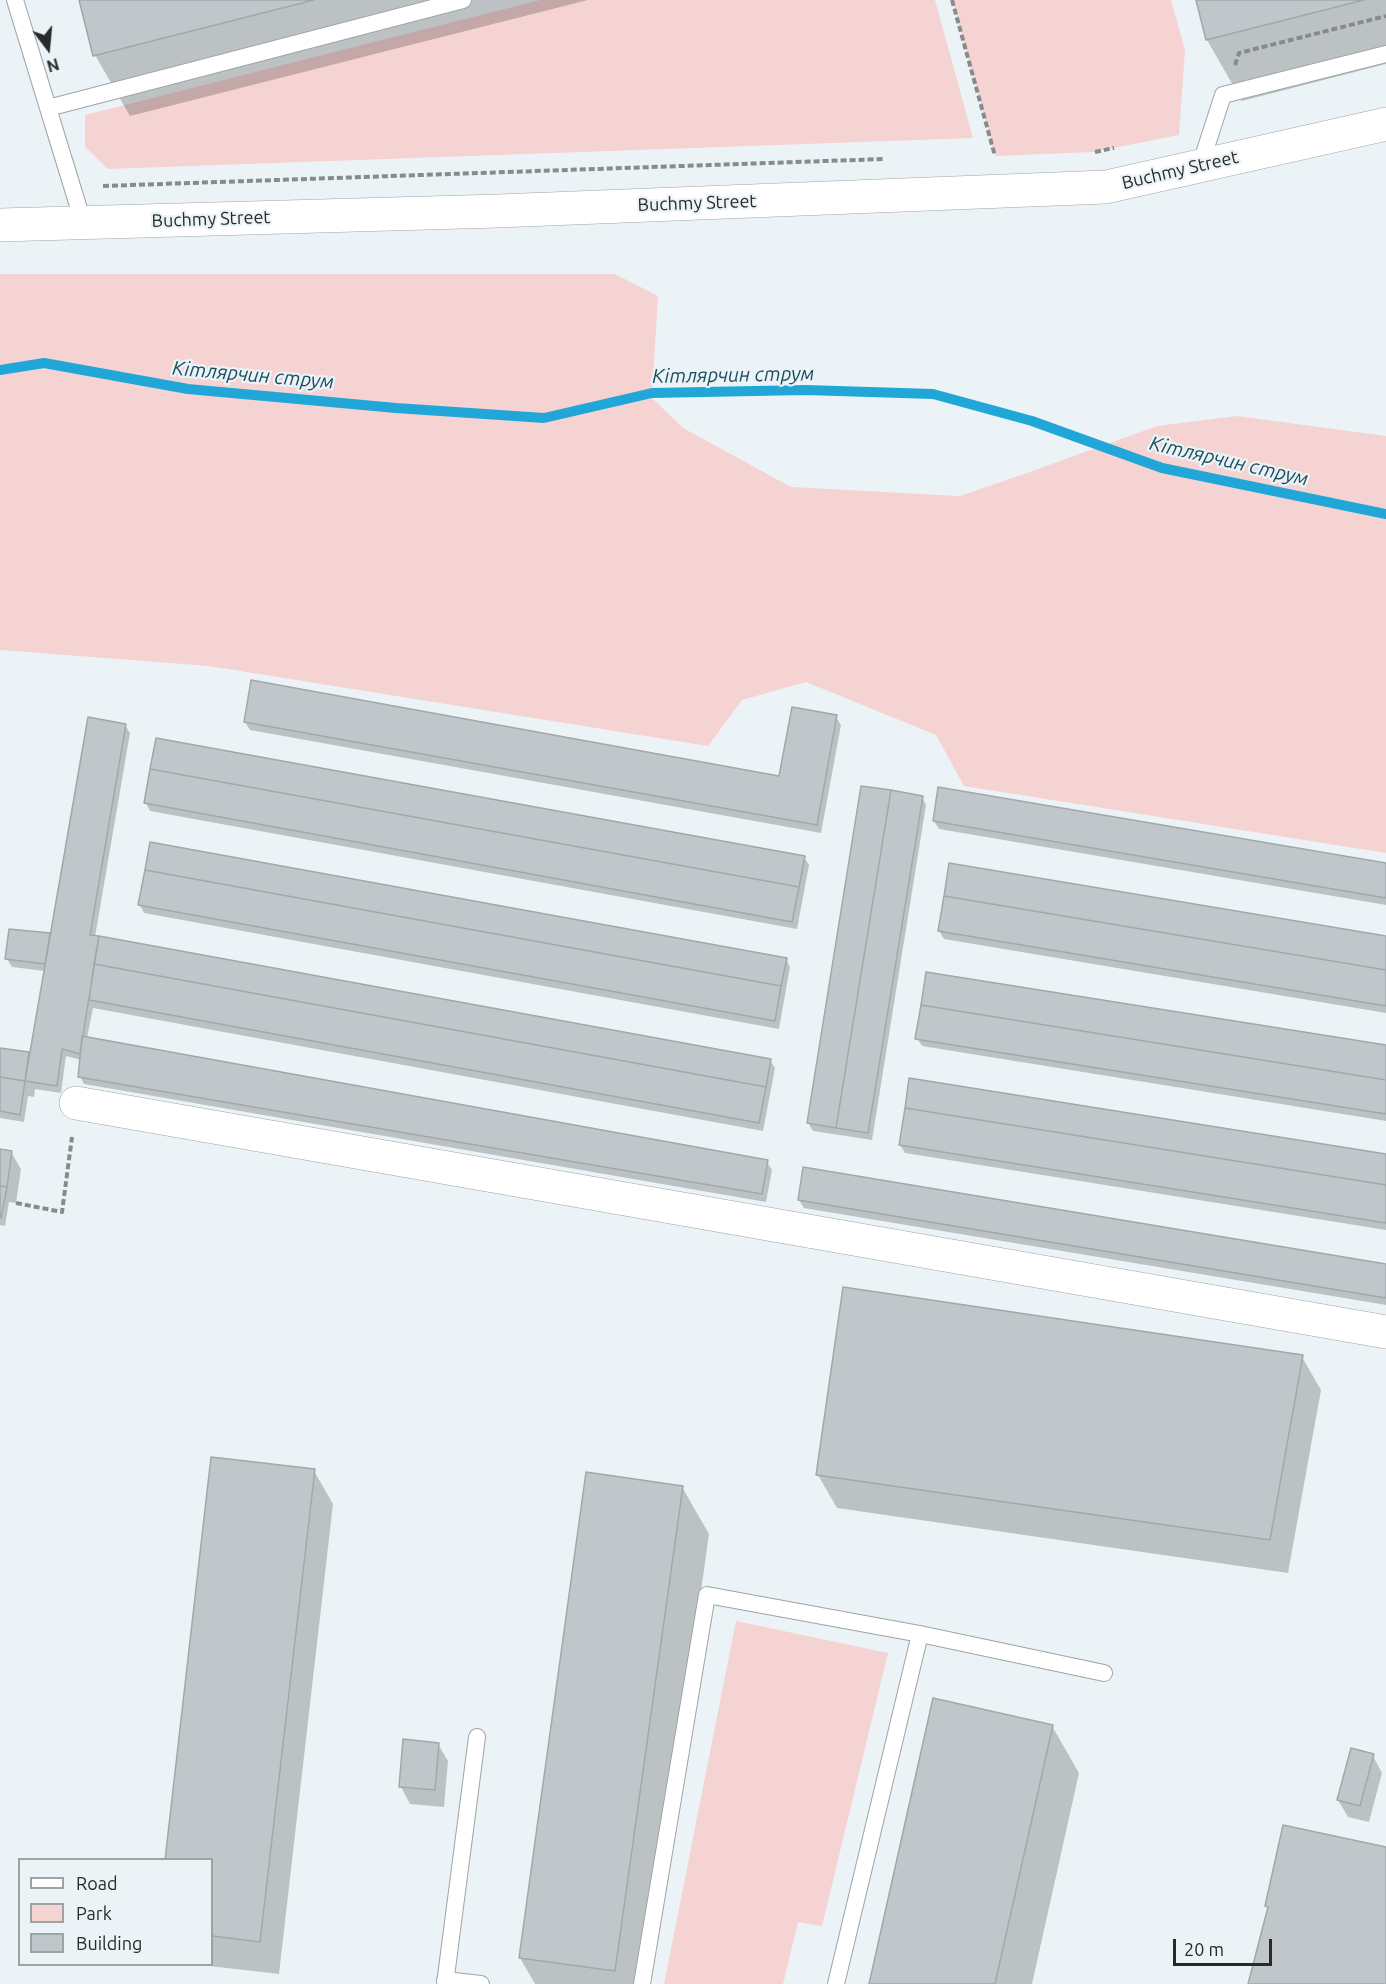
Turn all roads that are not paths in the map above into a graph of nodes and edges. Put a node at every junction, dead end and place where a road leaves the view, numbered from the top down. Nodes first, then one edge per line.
1 (15, 0) edge
2 (463, 0) edge
3 (1386, 54) edge
4 (48, 108) junction
5 (1386, 124) edge
6 (1200, 166) junction
7 (83, 222) junction
8 (0, 225) edge
9 (76, 1103) road end
10 (1386, 1332) edge
11 (920, 1634) junction
12 (1104, 1673) dead end
13 (477, 1737) dead end
14 (445, 1982) edge
15 (481, 1984) edge
16 (642, 1984) edge
17 (836, 1984) edge

1 - 4 lane
2 - 4 lane
3 - 6 lane
4 - 7 lane
5 - 6 street, Buchmy Street
6 - 7 street, Buchmy Street
7 - 8 street, Buchmy Street
9 - 10 street
11 - 12 lane
11 - 16 lane
11 - 17 lane
13 - 14 lane
14 - 15 lane

